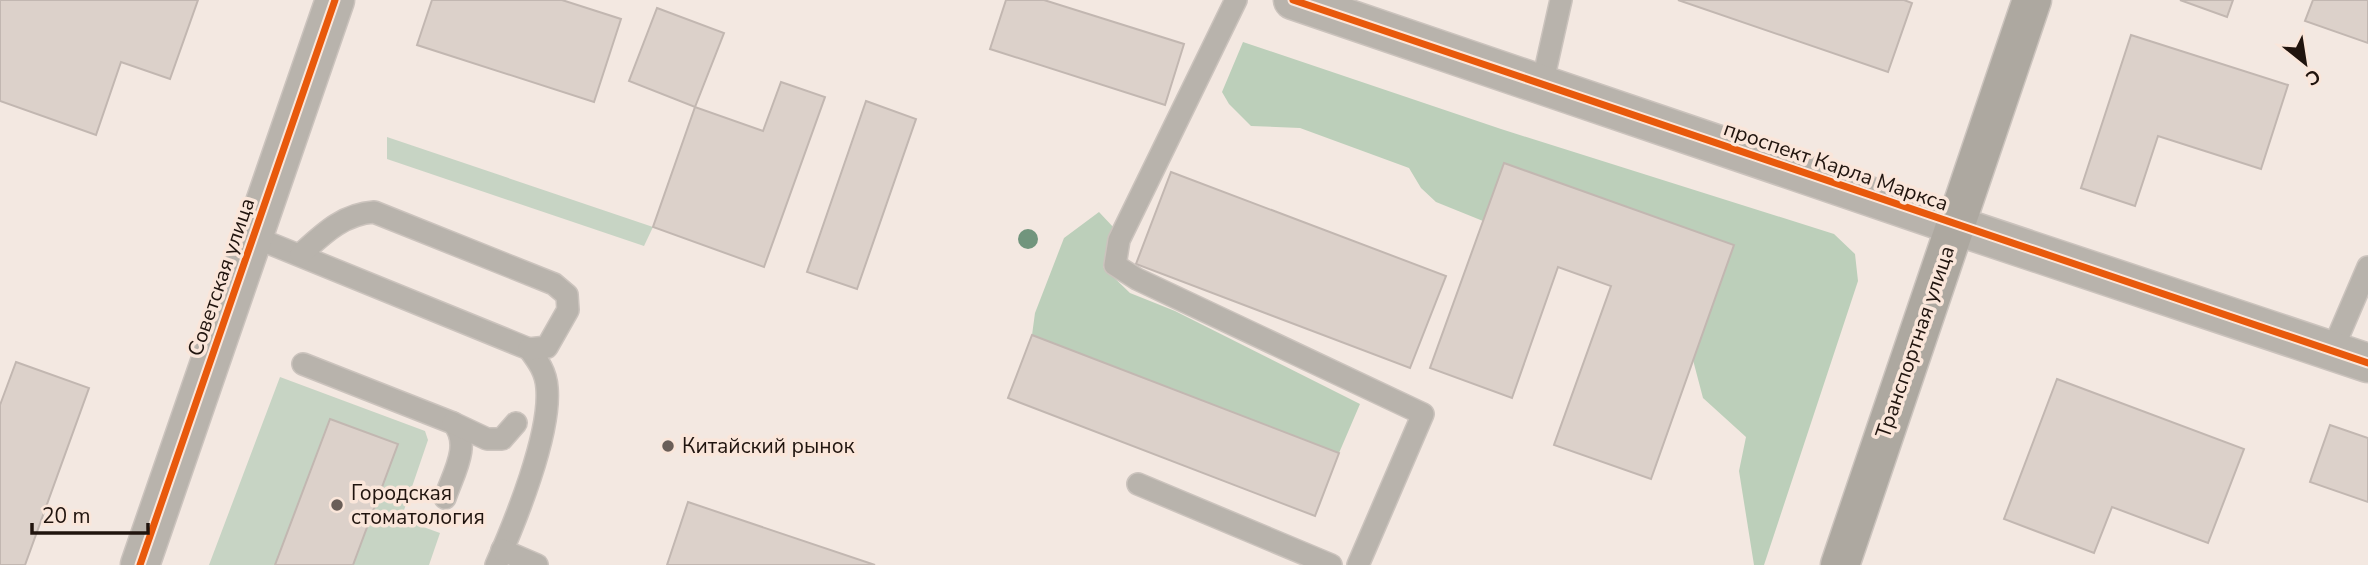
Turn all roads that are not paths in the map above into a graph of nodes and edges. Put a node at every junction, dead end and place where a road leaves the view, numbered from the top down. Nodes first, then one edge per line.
1 (335, 0) edge
2 (1236, 0) edge
3 (1293, 0) edge
4 (1562, 0) edge
5 (2032, 0) edge
6 (1542, 85) junction
7 (1954, 225) junction
8 (254, 237) junction
9 (301, 254) junction
10 (2368, 267) edge
11 (529, 349) junction
12 (2332, 351) junction
13 (2368, 363) edge
14 (303, 364) dead end
15 (453, 423) junction
16 (516, 423) dead end
17 (1138, 484) dead end
18 (445, 498) dead end
19 (499, 558) edge
20 (140, 565) edge
21 (537, 565) edge
22 (1331, 565) edge
23 (1358, 565) edge
24 (1840, 565) edge

1 - 8 street, Советская улица
2 - 23 lane
3 - 6 street, проспект Карла Маркса
4 - 6 lane
5 - 7 main road, Транспортная улица
6 - 7 street, проспект Карла Маркса
7 - 12 street, проспект Карла Маркса
7 - 24 main road, Транспортная улица
8 - 9 lane
8 - 20 street, Советская улица
9 - 11 lane
9 - 11 lane
10 - 12 lane
11 - 19 lane
12 - 13 street, проспект Карла Маркса
14 - 15 lane
15 - 16 lane
15 - 18 lane
17 - 22 lane
19 - 21 lane

